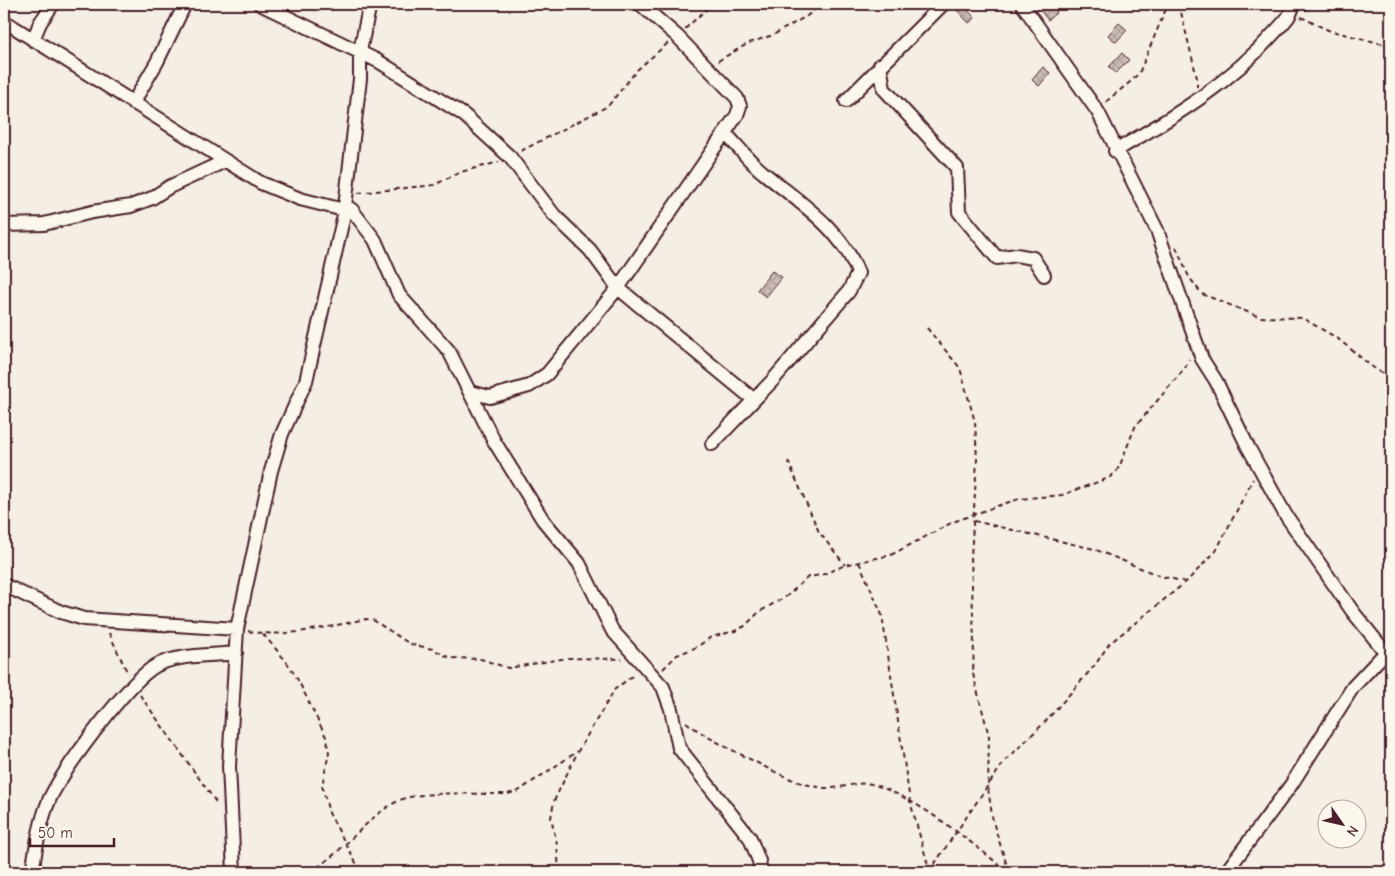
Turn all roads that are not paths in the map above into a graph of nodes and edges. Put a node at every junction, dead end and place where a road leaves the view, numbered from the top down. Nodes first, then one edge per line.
1 (53, 4) edge
2 (185, 4) edge
3 (260, 4) edge
4 (370, 4) edge
5 (640, 4) edge
6 (943, 4) edge
7 (1022, 4) edge
8 (1294, 10) edge
9 (4, 21) edge
10 (33, 40) junction
11 (360, 51) junction
12 (880, 66) junction
13 (846, 101) dead end
14 (133, 104) junction
15 (725, 133) junction
16 (1116, 150) junction
17 (225, 161) junction
18 (345, 203) junction
19 (4, 225) edge
20 (1044, 274) dead end
21 (618, 288) junction
22 (470, 392) junction
23 (753, 399) junction
24 (712, 444) dead end
25 (4, 585) edge
26 (237, 629) junction
27 (236, 653) junction
28 (1388, 656) edge
29 (1228, 869) edge
30 (32, 872) edge
31 (234, 872) edge
32 (761, 872) edge

1 - 10 street
2 - 14 street
3 - 11 street
4 - 11 street
5 - 15 street
6 - 12 street
7 - 16 street
8 - 16 street
9 - 10 street
10 - 14 street
11 - 18 street
11 - 21 street
12 - 13 street
12 - 20 street
14 - 17 street
15 - 21 street
15 - 23 street
16 - 28 street
17 - 18 street
17 - 19 street
18 - 22 street
18 - 26 street
21 - 22 street
21 - 23 street
22 - 32 street
23 - 24 street
25 - 26 street
26 - 27 street
27 - 30 street
27 - 31 street
28 - 29 street

